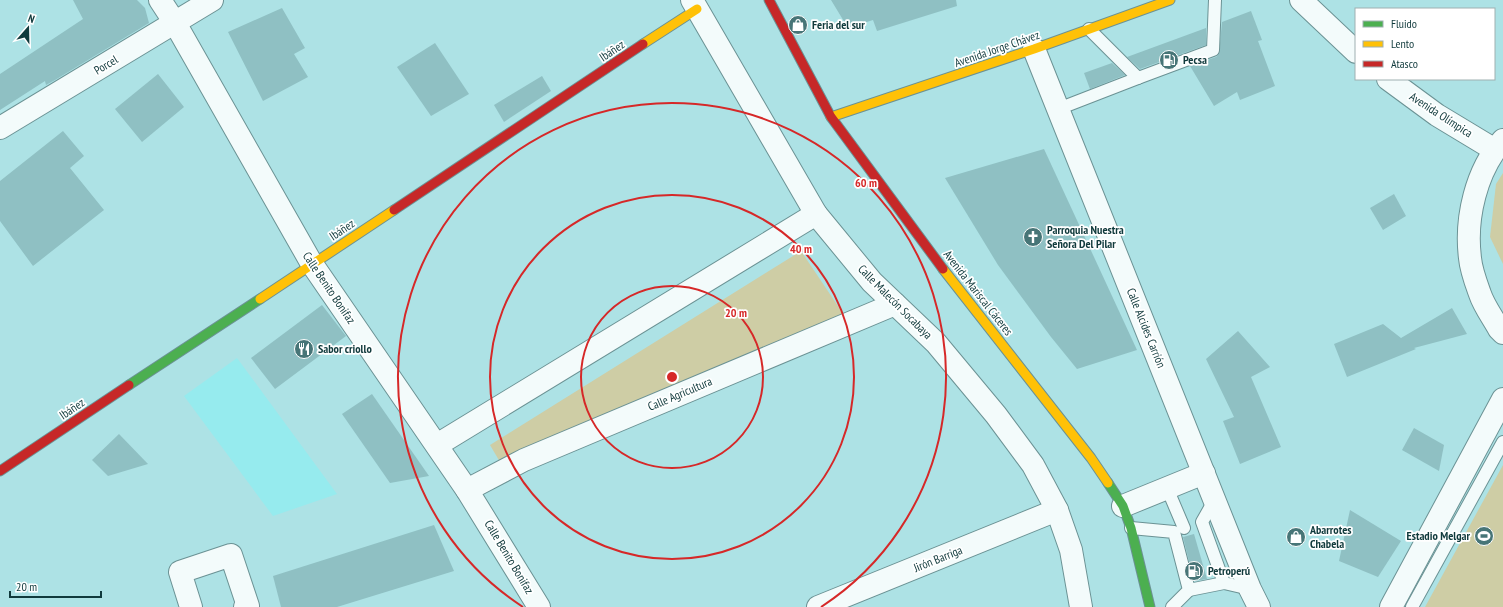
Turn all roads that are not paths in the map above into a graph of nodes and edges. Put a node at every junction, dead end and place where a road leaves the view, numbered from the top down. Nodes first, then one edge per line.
1 (160, 0) edge
2 (212, 0) edge
3 (769, 0) edge
4 (1170, 0) edge
5 (1215, 0) edge
6 (1301, 0) edge
7 (695, 4) edge
8 (175, 23) junction
9 (1089, 29) junction
10 (1034, 49) junction
11 (1355, 51) edge
12 (1138, 78) junction
13 (1389, 80) edge
14 (1058, 109) junction
15 (831, 117) junction
16 (0, 128) edge
17 (1499, 145) edge
18 (816, 214) junction
19 (312, 264) junction
20 (895, 304) junction
21 (1503, 333) edge
22 (1503, 399) edge
23 (1503, 442) edge
24 (437, 445) junction
25 (0, 471) edge
26 (1204, 473) junction
27 (1167, 488) junction
28 (467, 490) junction
29 (1215, 499) junction
30 (1122, 506) junction
31 (1057, 510) junction
32 (1202, 522) junction
33 (1131, 528) junction
34 (1179, 530) junction
35 (1224, 583) junction
36 (1189, 590) junction
37 (1254, 598) edge
38 (191, 607) edge
39 (245, 607) edge
40 (539, 607) edge
41 (818, 607) edge
42 (1081, 607) edge
43 (1150, 607) edge
44 (1172, 607) edge
45 (1391, 607) edge
46 (1412, 607) edge

1 - 8 street, Calle Benito Bonifaz
2 - 8 street, Porcel
3 - 15 main road, Avenida Mariscal Cáceres
4 - 9 main road, Avenida Jorge Chávez
5 - 12 lane
6 - 11 street
7 - 18 street, Calle Malecón Socabaya
7 - 19 main road, Ibáñez
8 - 16 street, Porcel
8 - 19 street, Calle Benito Bonifaz
9 - 10 main road, Avenida Jorge Chávez
9 - 12 lane
10 - 14 street, Calle Alcides Carrión
10 - 15 main road, Avenida Jorge Chávez
12 - 14 lane
13 - 17 street, Avenida Olímpica
14 - 26 street, Calle Alcides Carrión
15 - 30 main road, Avenida Mariscal Cáceres
17 - 21 street
18 - 20 street, Calle Malecón Socabaya
18 - 24 street
19 - 24 street, Calle Benito Bonifaz
19 - 25 main road, Ibáñez
20 - 28 street, Calle Agricultura
20 - 31 street, Calle Malecón Socabaya
22 - 45 street
23 - 46 lane
24 - 28 street, Calle Benito Bonifaz
26 - 27 street
26 - 29 street, Calle Alcides Carrión
27 - 30 street
27 - 34 lane
28 - 40 street, Calle Benito Bonifaz
29 - 32 lane
29 - 37 street, Calle Alcides Carrión
30 - 33 main road, Avenida Mariscal Cáceres
31 - 41 street, Jirón Barriga
31 - 42 street, Calle Malecón Socabaya
32 - 34 lane
32 - 35 lane
33 - 34 lane
33 - 43 main road, Avenida Mariscal Cáceres
34 - 36 lane
35 - 36 lane
35 - 37 lane
36 - 44 lane
38 - 39 street

